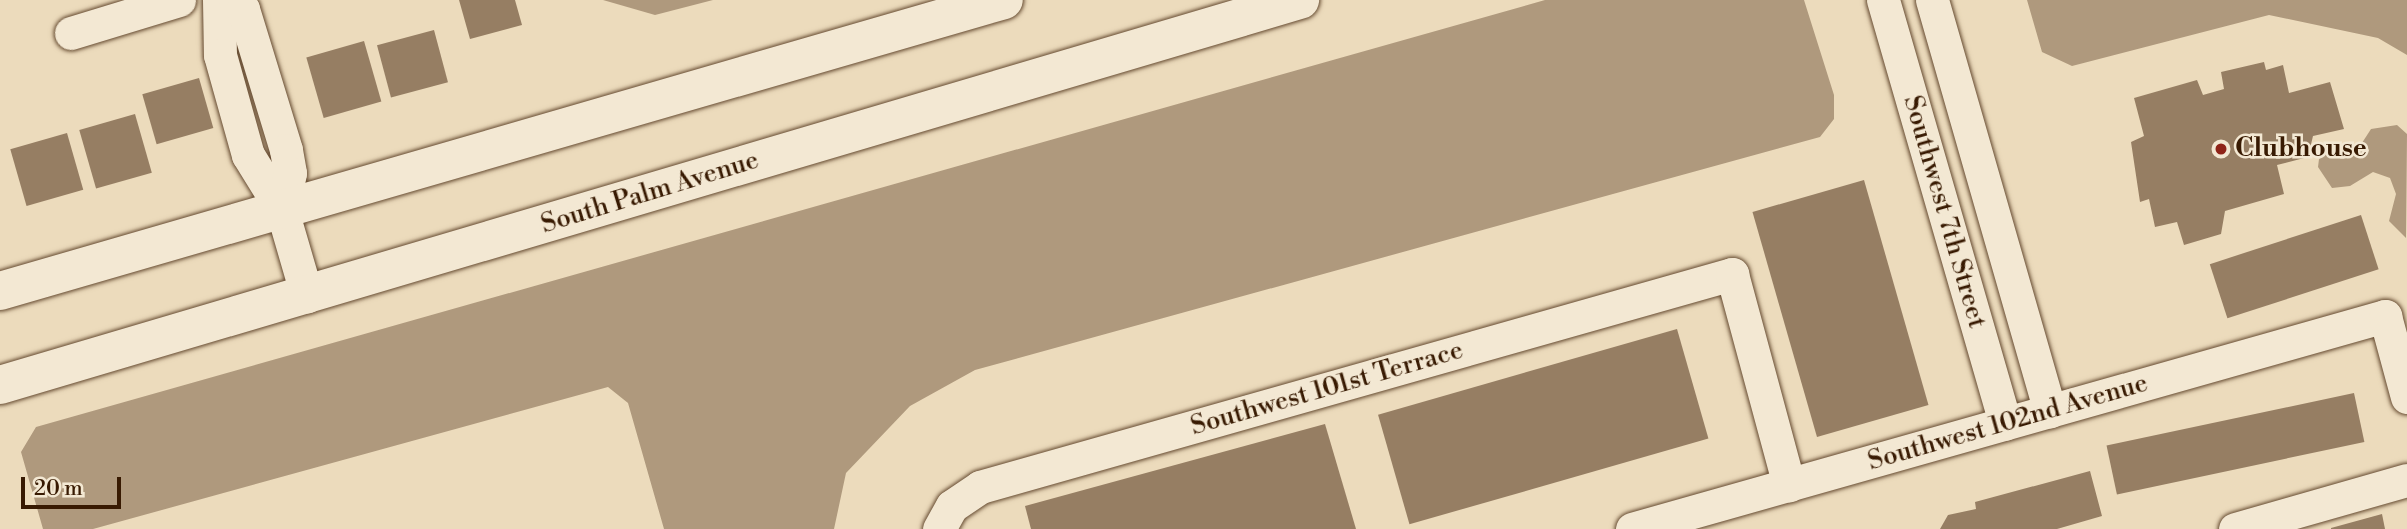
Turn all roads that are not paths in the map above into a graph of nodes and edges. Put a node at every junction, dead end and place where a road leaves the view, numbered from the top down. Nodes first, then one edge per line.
1 (179, 0) edge
2 (219, 0) edge
3 (235, 0) edge
4 (1004, 0) edge
5 (1300, 0) edge
6 (1883, 0) edge
7 (1932, 0) edge
8 (71, 33) dead end
9 (1976, 152) junction
10 (1931, 167) junction
11 (282, 210) junction
12 (0, 291) edge
13 (307, 296) junction
14 (2020, 308) junction
15 (1976, 321) junction
16 (0, 384) edge
17 (2407, 397) edge
18 (2050, 411) junction
19 (2005, 424) junction
20 (2407, 480) edge
21 (1789, 485) junction
22 (939, 529) edge
23 (1632, 529) edge
24 (2235, 529) edge

1 - 8 street
2 - 11 street
3 - 11 street
4 - 11 main road
5 - 13 main road, South Palm Avenue
6 - 10 street, Southwest 7th Street
7 - 9 street, Southwest 7th Street
9 - 10 street
9 - 14 street, Southwest 7th Street
10 - 15 street, Southwest 7th Street
11 - 12 main road
11 - 13 street
13 - 16 main road, South Palm Avenue
14 - 15 street
14 - 18 street, Southwest 7th Street
15 - 19 street, Southwest 7th Street
17 - 18 street, Southwest 102nd Avenue
18 - 19 street, Southwest 102nd Avenue
19 - 21 street, Southwest 102nd Avenue
20 - 24 street
21 - 22 street, Southwest 101st Terrace
21 - 23 street, Southwest 102nd Avenue

